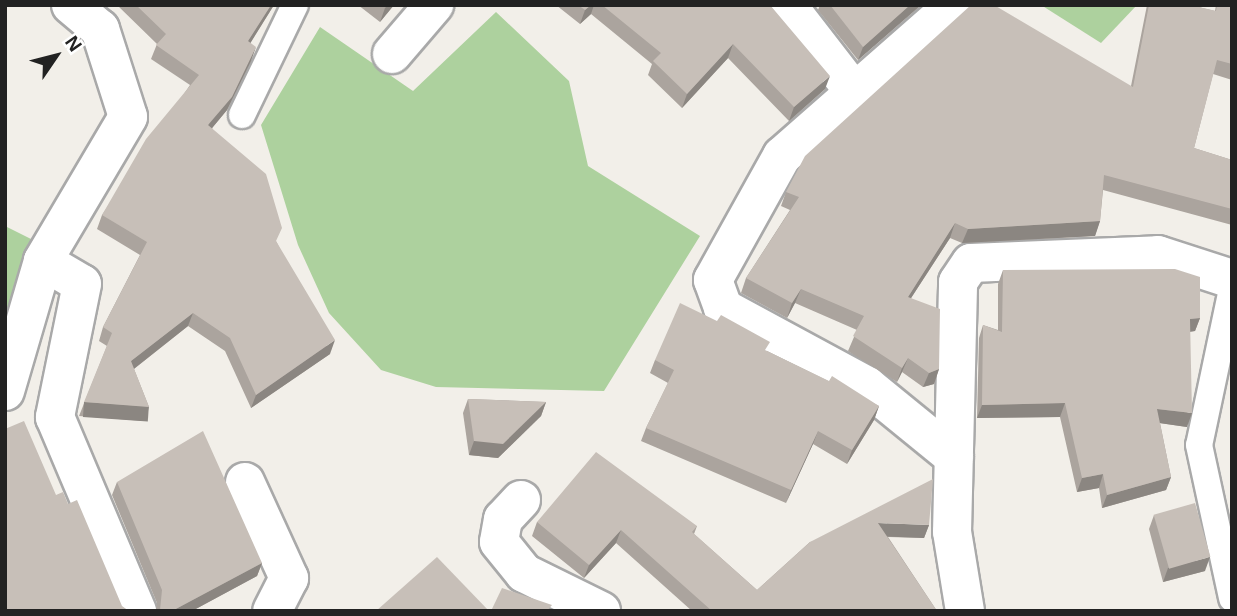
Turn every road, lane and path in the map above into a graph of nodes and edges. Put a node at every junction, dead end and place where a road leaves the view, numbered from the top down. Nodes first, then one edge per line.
1 (71, 5) edge
2 (295, 5) edge
3 (434, 5) edge
4 (787, 5) edge
5 (954, 5) edge
6 (392, 54) dead end
7 (856, 94) junction
8 (242, 115) dead end
9 (43, 261) junction
10 (1232, 279) edge
11 (1232, 289) edge
12 (5, 391) edge
13 (954, 457) junction
14 (245, 482) dead end
15 (521, 500) dead end
16 (1232, 598) edge
17 (137, 611) edge
18 (272, 611) edge
19 (601, 611) edge
20 (965, 611) edge

1 - 9 street
2 - 8 lane
3 - 6 street
4 - 7 street
5 - 7 street
7 - 13 street
9 - 12 street
9 - 17 street
10 - 13 street
11 - 16 lane
13 - 20 street
14 - 18 street
15 - 19 street

